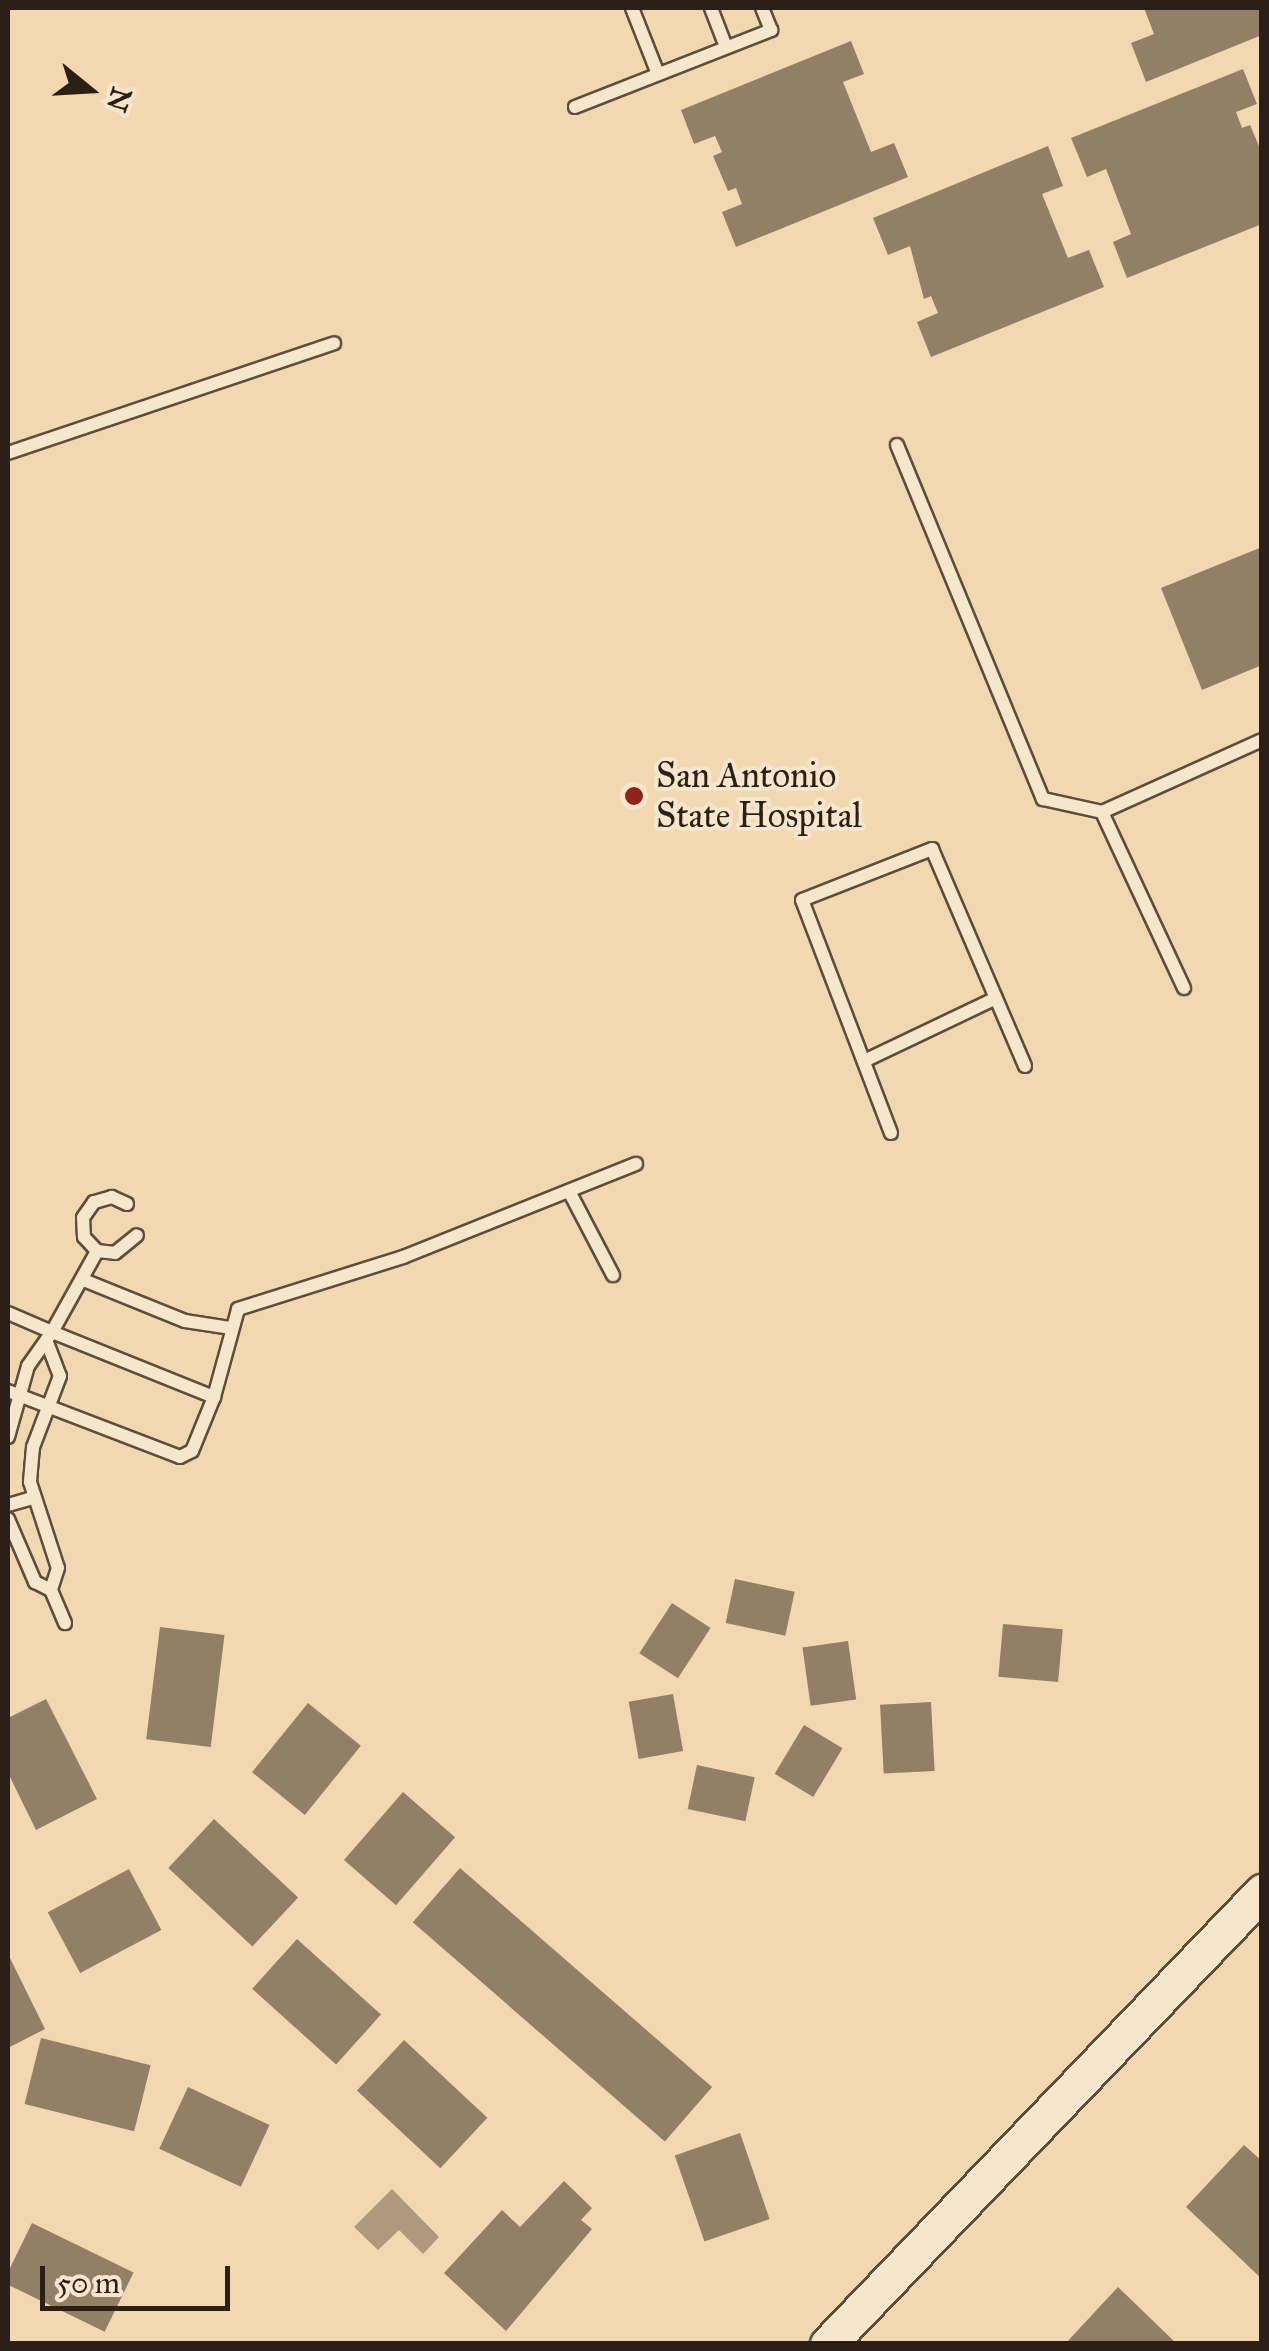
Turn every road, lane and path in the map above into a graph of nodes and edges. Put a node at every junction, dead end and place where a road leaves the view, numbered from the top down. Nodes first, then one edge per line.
1 (632, 8) edge
2 (711, 8) edge
3 (762, 8) edge
4 (726, 48) junction
5 (658, 74) junction
6 (574, 107) dead end
7 (334, 343) dead end
8 (897, 445) dead end
9 (8, 453) edge
10 (1262, 740) edge
11 (1102, 812) junction
12 (1184, 988) dead end
13 (996, 998) junction
14 (864, 1061) junction
15 (1026, 1066) dead end
16 (891, 1133) dead end
17 (636, 1164) dead end
18 (569, 1191) junction
19 (127, 1204) dead end
20 (137, 1235) dead end
21 (97, 1251) junction
22 (613, 1276) dead end
23 (86, 1281) junction
24 (8, 1313) edge
25 (231, 1328) junction
26 (50, 1338) junction
27 (13, 1394) edge
28 (214, 1397) junction
29 (48, 1408) junction
30 (8, 1434) edge
31 (36, 1440) junction
32 (32, 1498) junction
33 (8, 1505) edge
34 (8, 1518) edge
35 (51, 1590) junction
36 (66, 1624) dead end
37 (1262, 1892) edge
38 (828, 2344) edge

1 - 5 lane
2 - 4 lane
3 - 4 lane
4 - 5 lane
5 - 6 lane
7 - 9 lane
8 - 11 lane
10 - 11 lane
11 - 12 lane
13 - 14 lane
13 - 14 lane
13 - 15 lane
14 - 16 lane
17 - 18 lane
18 - 22 lane
18 - 25 lane
19 - 21 lane
20 - 21 lane
21 - 23 lane
23 - 25 lane
23 - 26 lane
24 - 26 lane
25 - 28 lane
26 - 27 lane
26 - 28 lane
26 - 29 lane
27 - 29 lane
27 - 30 lane
28 - 29 lane
29 - 31 lane
30 - 31 lane
31 - 32 lane
32 - 33 lane
32 - 35 lane
34 - 35 lane
35 - 36 lane
37 - 38 main road

